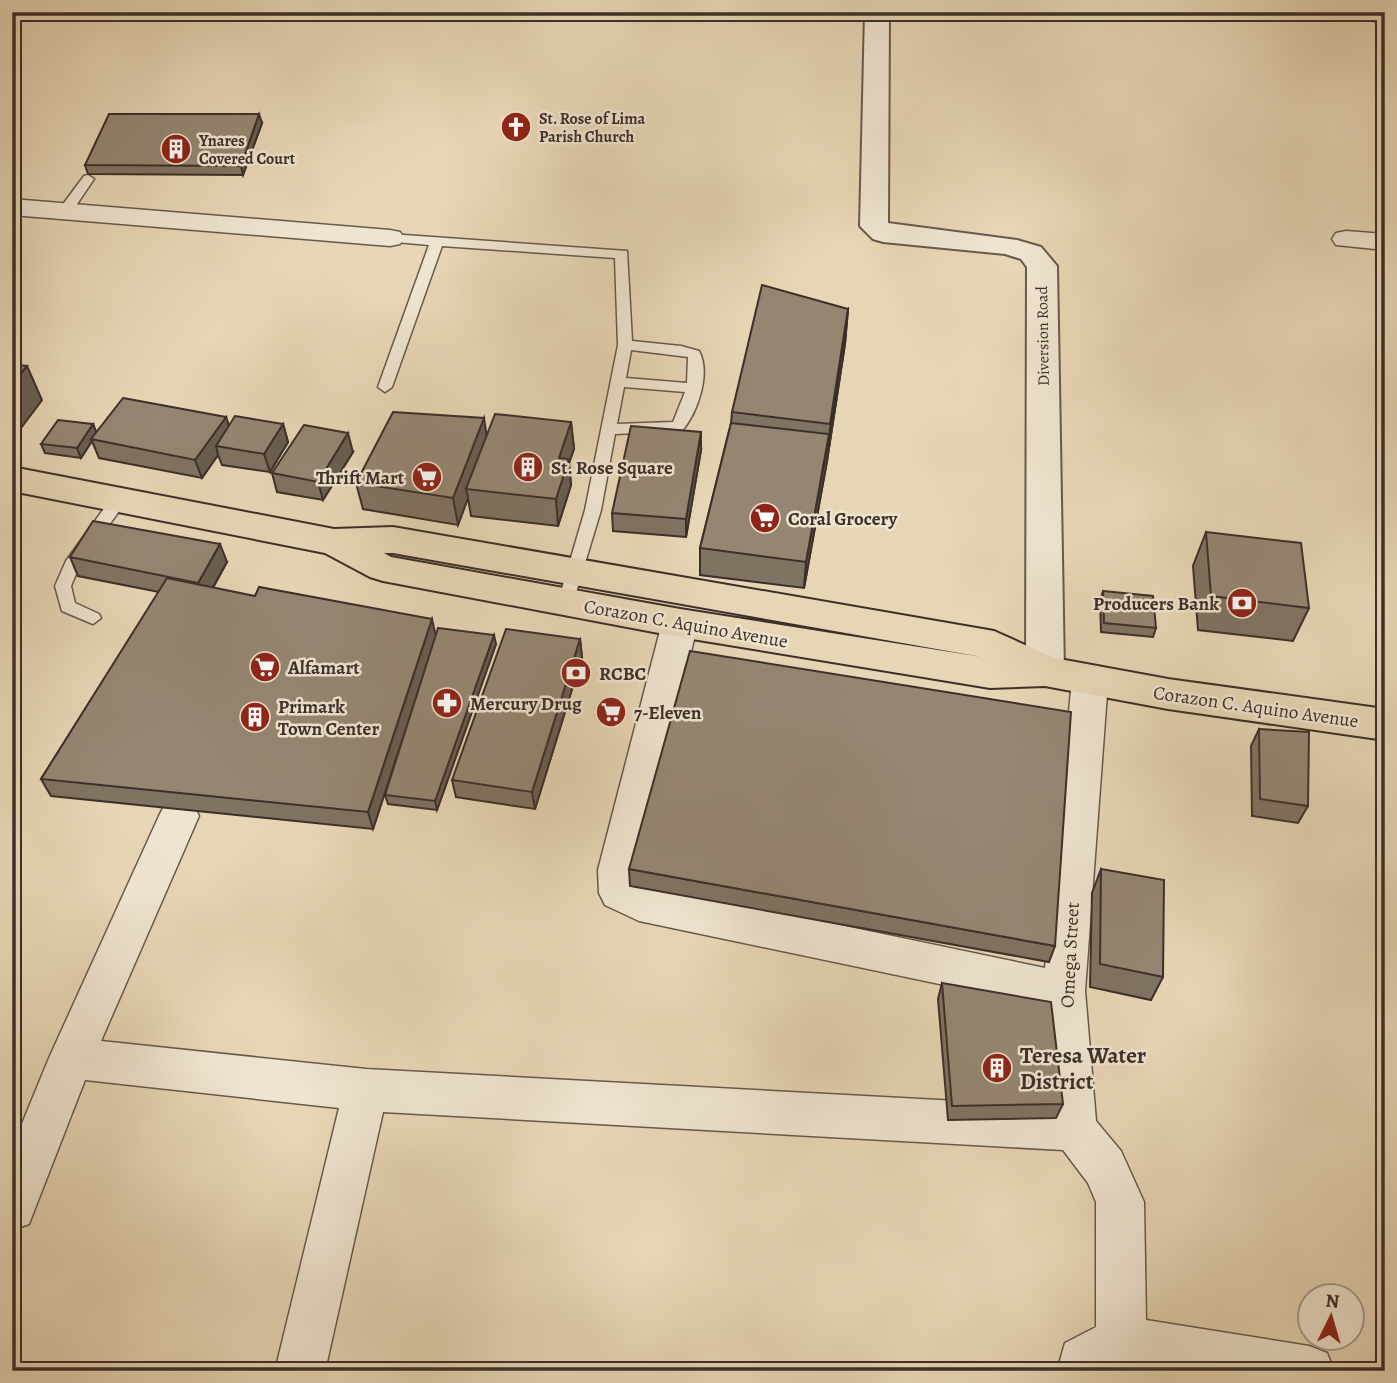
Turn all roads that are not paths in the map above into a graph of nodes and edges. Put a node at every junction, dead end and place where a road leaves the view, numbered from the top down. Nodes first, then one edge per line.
1 (877, 12) edge
2 (1361, 12) edge
3 (1385, 16) edge
4 (88, 180) dead end
5 (12, 207) edge
6 (66, 210) junction
7 (390, 238) joint
8 (1346, 239) dead end
9 (437, 241) junction
10 (1385, 242) edge
11 (625, 345) junction
12 (618, 382) junction
13 (385, 387) dead end
14 (692, 388) junction
15 (610, 429) junction
16 (12, 480) edge
17 (119, 500) junction
18 (571, 587) junction
19 (93, 618) dead end
20 (680, 622) junction
21 (1045, 671) junction
22 (1090, 680) junction
23 (1385, 725) edge
24 (179, 816) edge
25 (1064, 991) junction
26 (71, 1058) junction
27 (366, 1090) junction
28 (1074, 1129) junction
29 (12, 1207) edge
30 (1121, 1341) junction
31 (300, 1371) edge
32 (1082, 1371) edge
33 (1309, 1371) edge

1 - 21 street, Diversion Road
2 - 3 street
4 - 6 lane
5 - 6 street
6 - 7 street
7 - 9 lane
8 - 10 street
9 - 11 lane
9 - 13 lane
11 - 12 lane
11 - 14 lane
12 - 14 lane
12 - 15 lane
14 - 15 lane
15 - 18 lane
16 - 17 main road, Corazon C. Aquino Avenue
17 - 18 main road, Corazon C. Aquino Avenue
17 - 19 lane
18 - 20 main road, Corazon C. Aquino Avenue
18 - 21 main road, Corazon C. Aquino Avenue
20 - 21 main road, Corazon C. Aquino Avenue
20 - 25 street
21 - 22 main road, Corazon C. Aquino Avenue
22 - 23 main road, Corazon C. Aquino Avenue
22 - 25 street, Omega Street
24 - 26 street
25 - 28 street, Omega Street
26 - 27 street
26 - 29 street
27 - 28 street
27 - 31 street
28 - 30 street
30 - 32 street
30 - 33 street

